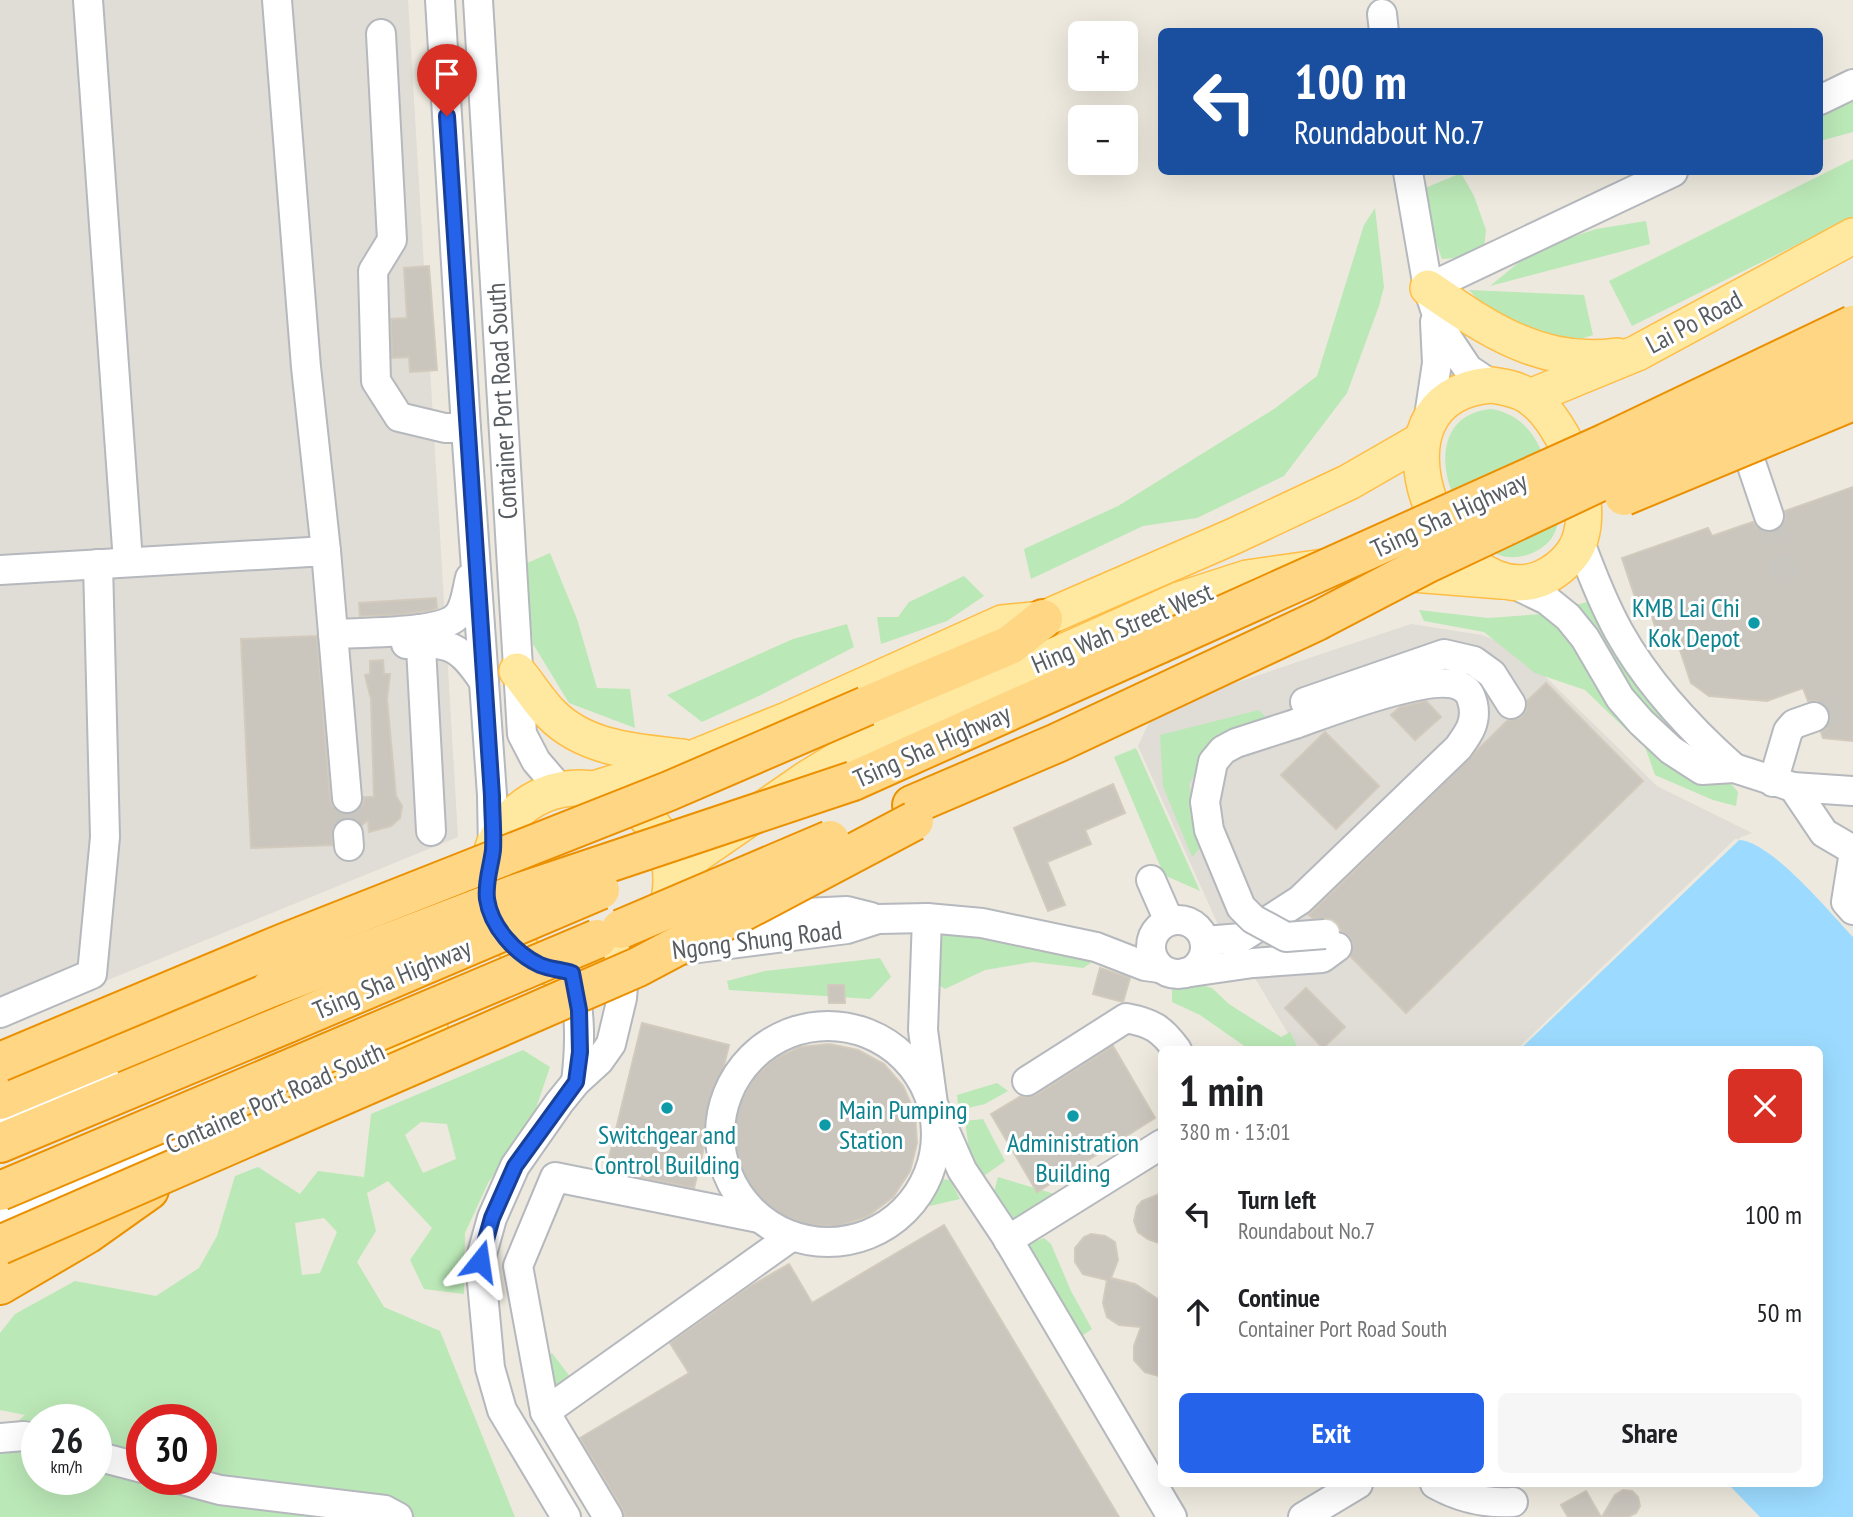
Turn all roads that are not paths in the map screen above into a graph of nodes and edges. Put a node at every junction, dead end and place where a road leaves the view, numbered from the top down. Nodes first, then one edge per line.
1 (88, 0) edge
2 (277, 0) edge
3 (440, 0) edge
4 (478, 0) edge
5 (381, 34) dead end
6 (1853, 84) edge
7 (1823, 99) edge
8 (1409, 175) edge
9 (1667, 175) edge
10 (1853, 236) edge
11 (1431, 298) junction
12 (1853, 325) edge
13 (1637, 353) junction
14 (1853, 362) edge
15 (1492, 385) junction
16 (1530, 397) junction
17 (1853, 401) edge
18 (1853, 419) edge
19 (466, 428) junction
20 (1425, 431) junction
21 (1743, 439) junction
22 (1769, 516) tunnel mouth
23 (1581, 535) junction
24 (326, 551) junction
25 (475, 558) junction
26 (128, 562) junction
27 (98, 564) junction
28 (0, 570) edge
29 (1507, 582) junction
30 (1043, 619) junction
31 (1317, 621) junction
32 (420, 636) junction
33 (333, 641) junction
34 (517, 671) junction
35 (484, 682) junction
36 (1510, 704) dead end
37 (1814, 717) tunnel mouth
38 (1294, 724) junction
39 (1056, 743) junction
40 (693, 758) junction
41 (1734, 768) junction
42 (853, 781) junction
43 (1783, 784) junction
44 (560, 789) junction
45 (594, 789) junction
46 (1853, 791) edge
47 (347, 798) tunnel mouth
48 (431, 831) dead end
49 (1853, 850) edge
50 (493, 851) junction
51 (1853, 858) edge
52 (1150, 880) dead end
53 (671, 889) junction
54 (487, 899) junction
55 (1853, 910) edge
56 (927, 918) junction
57 (878, 919) junction
58 (1262, 925) junction
59 (1163, 926) junction
60 (1205, 941) junction
61 (1096, 947) junction
62 (630, 958) junction
63 (556, 969) junction
64 (1172, 971) junction
65 (0, 1013) edge
66 (1174, 1046) edge
67 (0, 1062) edge
68 (1027, 1081) dead end
69 (576, 1082) junction
70 (276, 1099) junction
71 (0, 1100) edge
72 (933, 1104) junction
73 (0, 1119) edge
74 (0, 1143) edge
75 (1158, 1147) edge
76 (0, 1191) edge
77 (0, 1213) edge
78 (759, 1218) junction
79 (792, 1236) junction
80 (1014, 1237) junction
81 (0, 1245) edge
82 (0, 1285) edge
83 (545, 1412) junction
84 (21, 1436) edge
85 (0, 1438) edge
86 (1158, 1465) edge
87 (1158, 1475) edge
88 (1165, 1487) edge
89 (1353, 1487) edge
90 (1440, 1487) edge
91 (217, 1489) edge
92 (1513, 1502) dead end
93 (1177, 1506) edge
94 (398, 1517) edge
95 (566, 1517) edge
96 (608, 1517) edge
97 (1303, 1517) edge

1 - 26 street
2 - 24 street
3 - 19 street, Container Port Road South
4 - 34 street, Container Port Road South
5 - 19 street
6 - 7 street
8 - 11 street
9 - 11 street
10 - 13 main road, Lai Po Road
11 - 13 main road
11 - 15 street
11 - 20 street
12 - 42 highway, Tsing Sha Highway, bridge
13 - 16 main road, Lai Po Road
14 - 31 highway, bridge
15 - 16 main road
15 - 20 main road
16 - 23 main road
17 - 31 highway, Tsing Sha Highway, bridge
18 - 21 main road
19 - 25 street, Container Port Road South
20 - 29 main road
20 - 30 main road, Hing Wah Street West
21 - 22 street
21 - 23 main road
23 - 29 main road
23 - 41 street, Hing Wah Street West
24 - 26 street
24 - 33 street
25 - 32 street
25 - 35 street, Container Port Road South
26 - 27 street
27 - 28 street
27 - 65 street
29 - 41 street, Hing Wah Street West
29 - 53 main road, Hing Wah Street West
30 - 40 main road, Hing Wah Street West
30 - 67 highway, bridge
31 - 39 highway, Tsing Sha Highway
32 - 33 street
32 - 35 street
32 - 48 street
33 - 47 street
34 - 40 main road
34 - 44 street, Container Port Road South
35 - 50 street, Container Port Road South
36 - 38 street
37 - 43 street
38 - 58 street, bridge
38 - 58 street
39 - 76 highway, Tsing Sha Highway, bridge
39 - 81 highway, bridge
40 - 45 main road, Hing Wah Street West
41 - 43 street, Hing Wah Street West
42 - 71 highway, bridge
42 - 74 highway, Tsing Sha Highway, bridge
43 - 46 street, Hing Wah Street West
43 - 49 street
44 - 45 main road
44 - 50 main road
45 - 53 main road
50 - 54 main road
51 - 55 street
52 - 59 street
53 - 57 street, Ngong Shung Road
53 - 62 main road
54 - 63 main road
54 - 73 street
56 - 57 street, Ngong Shung Road
56 - 61 street, Ngong Shung Road
56 - 72 street
57 - 62 street, Ngong Shung Road
58 - 60 street
58 - 64 street, bridge
59 - 60 street
59 - 61 street, Ngong Shung Road
59 - 64 street
60 - 64 street
61 - 64 street, Ngong Shung Road
62 - 63 main road
62 - 69 street
63 - 69 street
63 - 70 main road, Container Port Road South
66 - 68 street
69 - 95 street
70 - 77 street, Container Port Road South
70 - 82 highway
72 - 78 street
72 - 79 street
72 - 80 street
75 - 80 street
78 - 79 street
78 - 83 street
79 - 83 street
80 - 86 street
80 - 87 street
83 - 96 street
84 - 85 street
88 - 93 street
89 - 97 street
90 - 92 street
91 - 94 street

